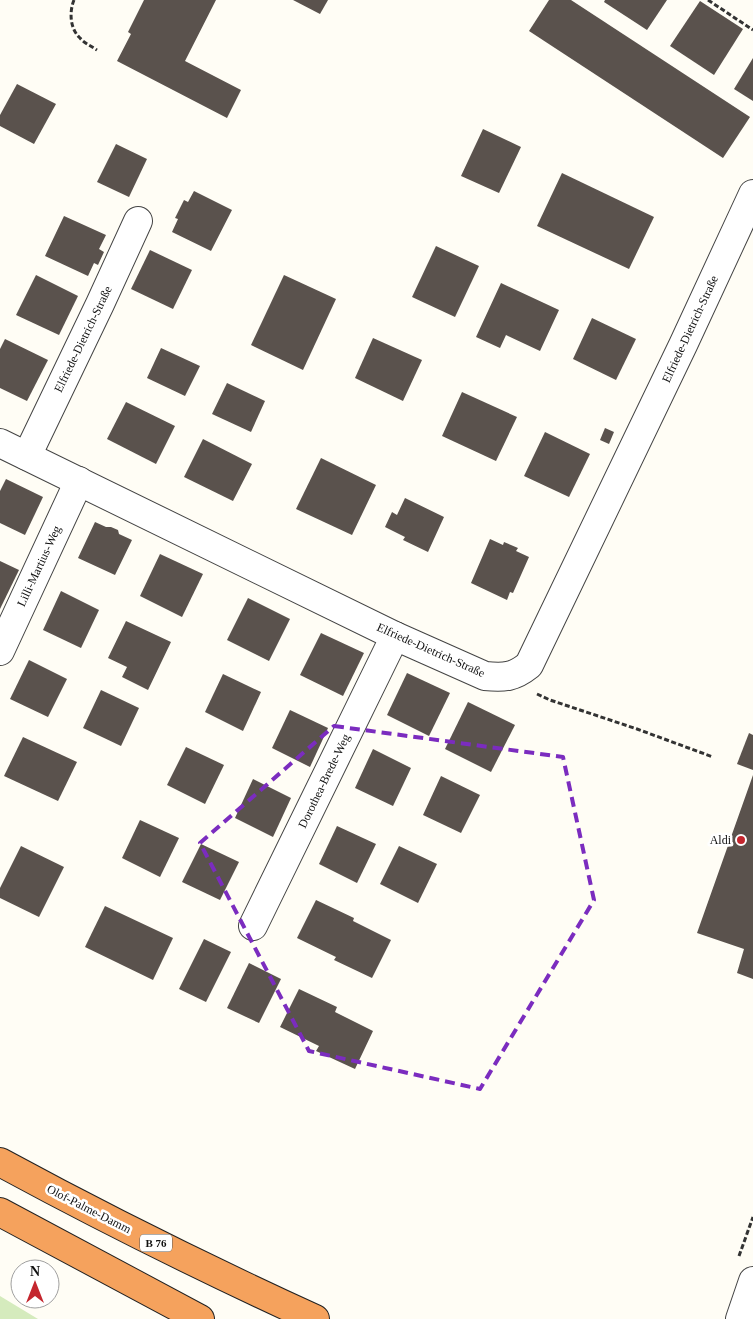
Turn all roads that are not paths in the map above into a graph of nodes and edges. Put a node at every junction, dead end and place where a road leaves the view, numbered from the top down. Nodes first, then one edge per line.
1 (753, 194) edge
2 (138, 221) dead end
3 (0, 443) edge
4 (27, 456) junction
5 (79, 481) junction
6 (395, 636) junction
7 (0, 651) edge
8 (253, 926) dead end
9 (0, 1162) edge
10 (0, 1212) edge
11 (753, 1282) edge
12 (200, 1319) edge
13 (314, 1319) edge
14 (740, 1319) edge

1 - 6 street, Elfriede-Dietrich-Straße
2 - 4 street, Elfriede-Dietrich-Straße
3 - 4 street, Elfriede-Dietrich-Straße
4 - 5 street, Elfriede-Dietrich-Straße
5 - 6 street, Elfriede-Dietrich-Straße
5 - 7 street, Lilli-Martius-Weg
6 - 8 street, Dorothea-Brede-Weg
9 - 13 highway, Olof-Palme-Damm / B 76
10 - 12 highway
11 - 14 street

